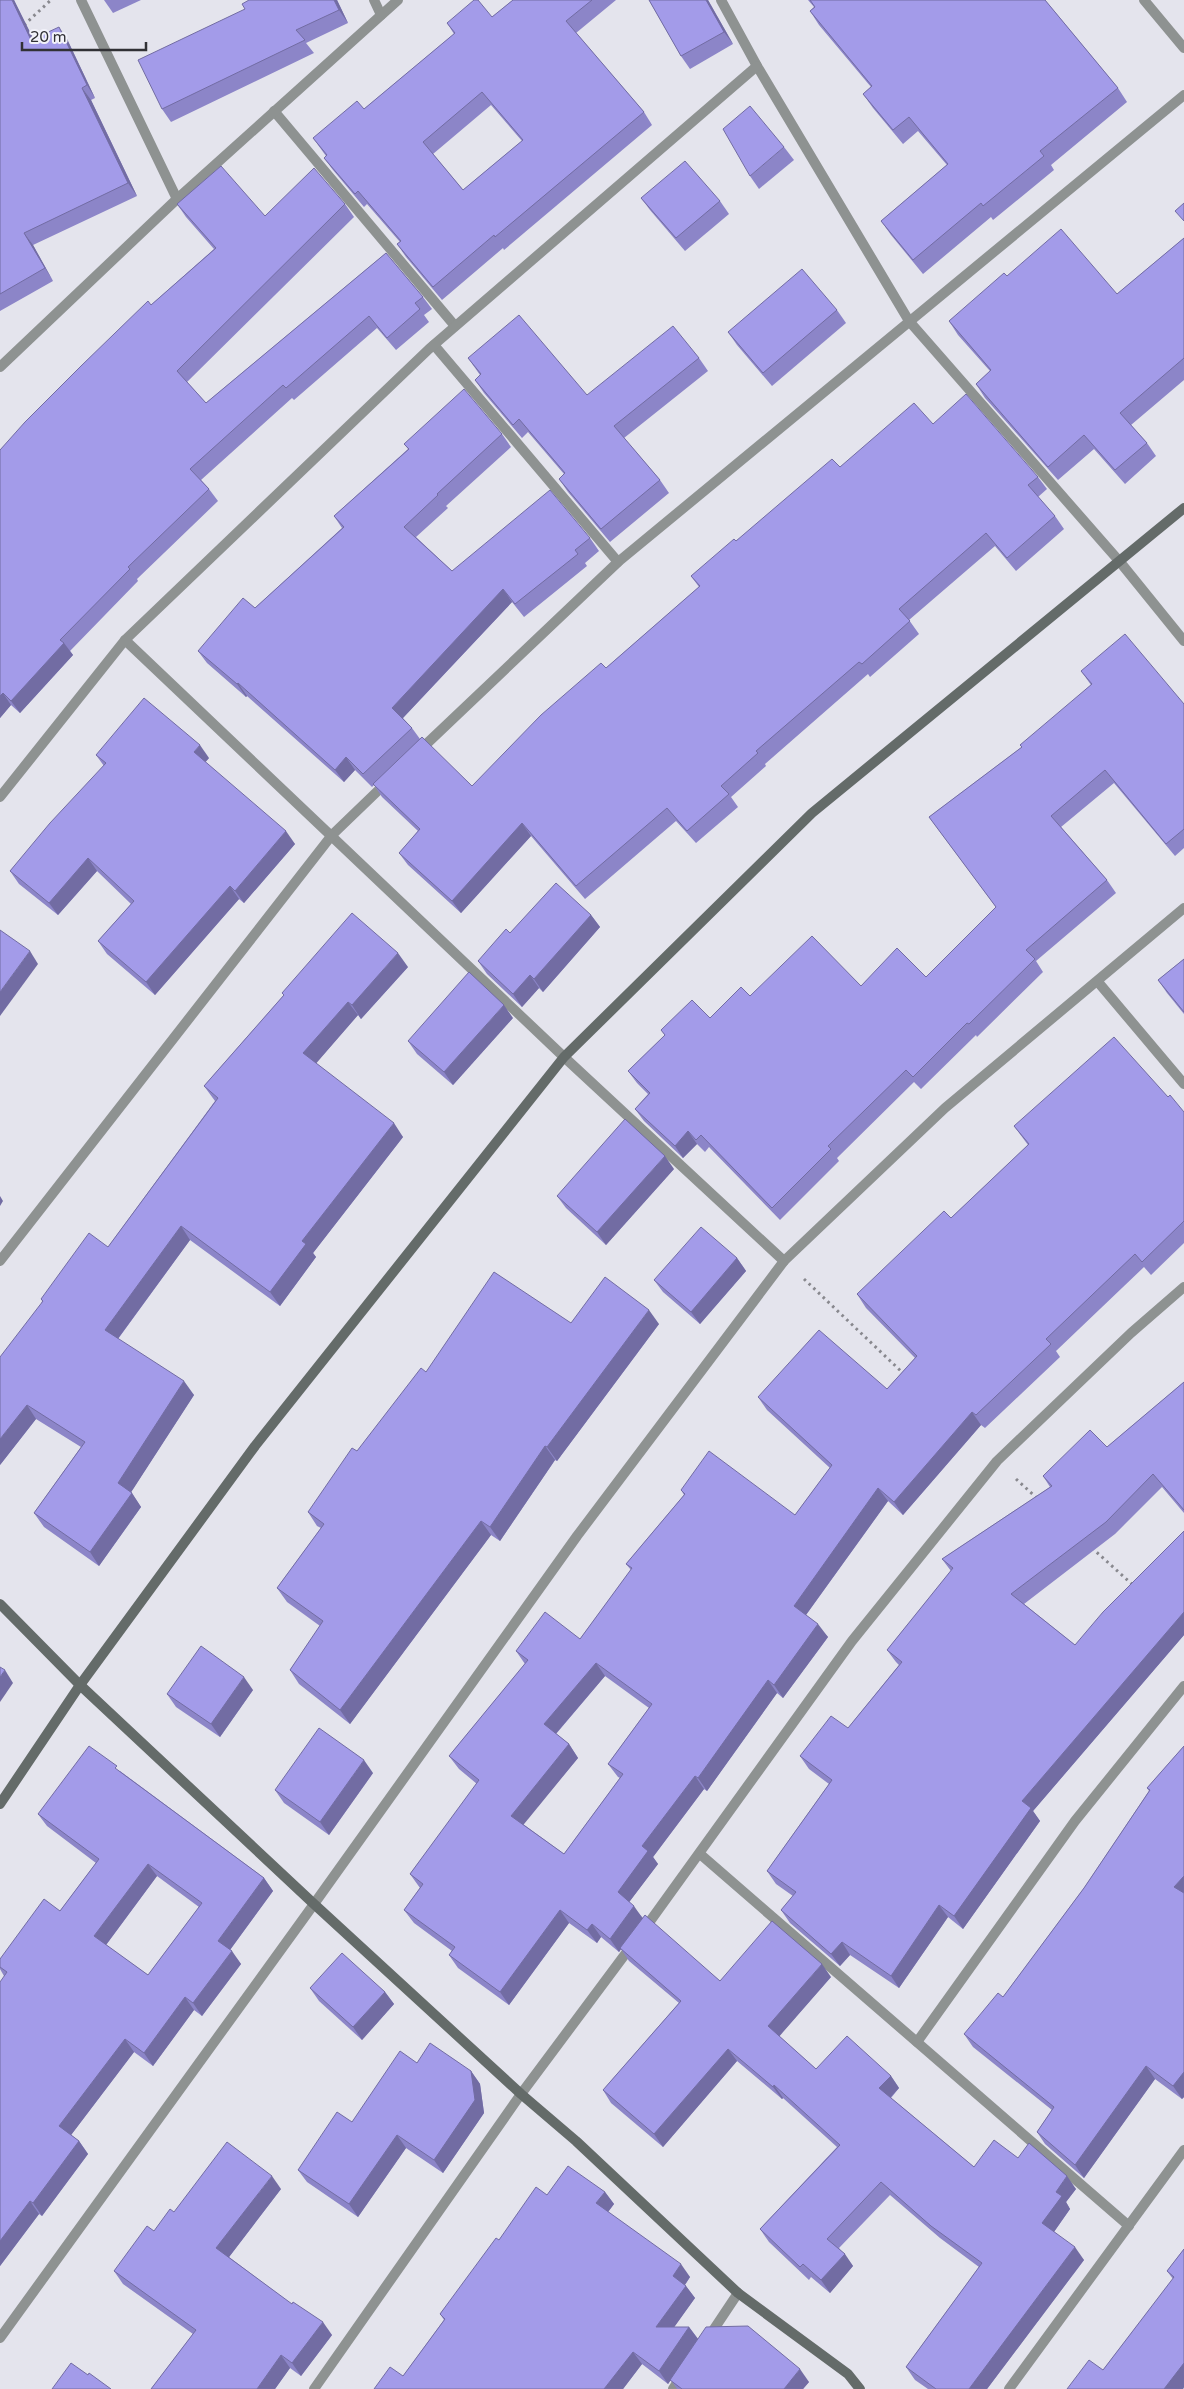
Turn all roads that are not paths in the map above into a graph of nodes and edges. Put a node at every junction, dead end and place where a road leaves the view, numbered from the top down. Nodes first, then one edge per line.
1 (81, 0) edge
2 (374, 0) edge
3 (398, 0) edge
4 (721, 0) edge
5 (1144, 0) edge
6 (381, 14) junction
7 (1184, 48) edge
8 (757, 66) junction
9 (1184, 95) edge
10 (274, 111) junction
11 (177, 199) junction
12 (909, 321) junction
13 (455, 326) junction
14 (434, 345) junction
15 (0, 367) edge
16 (1184, 508) edge
17 (618, 562) junction
18 (1120, 562) junction
19 (125, 640) junction
20 (1184, 641) edge
21 (409, 761) edge
22 (395, 774) edge
23 (0, 797) edge
24 (332, 835) junction
25 (1184, 908) edge
26 (1098, 982) junction
27 (564, 1057) junction
28 (1184, 1084) edge
29 (0, 1261) edge
30 (784, 1261) junction
31 (1184, 1287) edge
32 (0, 1604) edge
33 (80, 1685) junction
34 (1184, 1686) edge
35 (0, 1804) edge
36 (700, 1854) junction
37 (314, 1904) junction
38 (917, 2042) junction
39 (521, 2094) junction
40 (1184, 2150) edge
41 (1129, 2226) junction
42 (738, 2293) junction
43 (0, 2338) edge
44 (700, 2349) edge
45 (689, 2365) edge
46 (314, 2389) edge
47 (673, 2389) edge
48 (860, 2389) edge
49 (1009, 2389) edge

1 - 11 street
2 - 6 street
3 - 6 street
4 - 8 street
5 - 7 street
6 - 10 street
8 - 12 street
8 - 13 street
9 - 12 street
10 - 11 street
10 - 13 street
11 - 15 street
12 - 17 street
12 - 18 street
13 - 14 street
14 - 17 street
14 - 19 street
16 - 18 street
17 - 21 street
18 - 20 street
18 - 27 street
19 - 23 street
19 - 24 street
22 - 24 street
24 - 27 street
24 - 29 street
25 - 26 street
26 - 28 street
26 - 30 street
27 - 30 street
27 - 33 street
30 - 37 street
31 - 36 street
32 - 33 street
33 - 35 street
33 - 37 street
34 - 38 street
36 - 38 street
36 - 39 street
37 - 39 street
37 - 43 street
38 - 41 street
39 - 42 street
39 - 46 street
40 - 41 street
41 - 49 street
42 - 44 street
42 - 48 street
45 - 47 street

